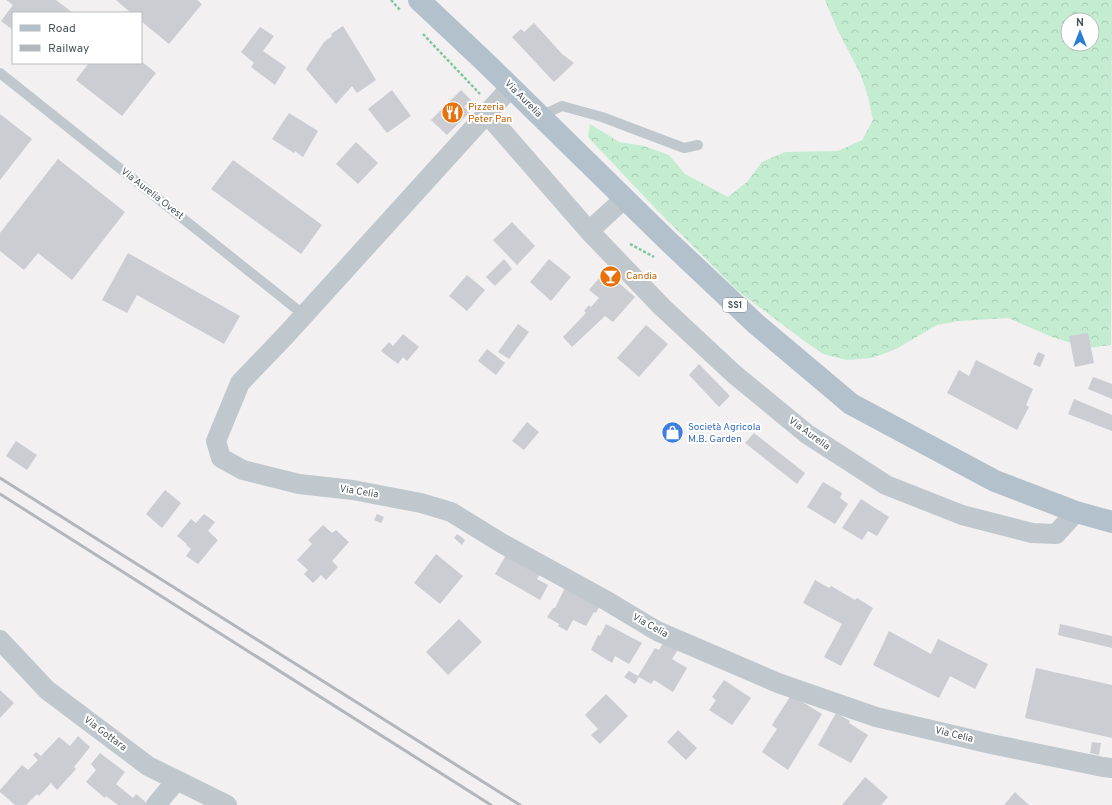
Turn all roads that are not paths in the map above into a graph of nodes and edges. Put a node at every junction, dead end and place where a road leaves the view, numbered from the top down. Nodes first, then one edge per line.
1 (419, 0) edge
2 (0, 73) edge
3 (511, 87) junction
4 (487, 114) junction
5 (540, 116) junction
6 (698, 145) dead end
7 (625, 198) junction
8 (589, 231) junction
9 (304, 315) junction
10 (1076, 512) junction
11 (1112, 522) edge
12 (0, 640) edge
13 (1112, 768) edge
14 (176, 781) junction
15 (156, 805) edge
16 (228, 805) edge

1 - 3 main road, Via Aurelia / SS1
2 - 9 lane, Via Aurelia Ovest
3 - 4 street
3 - 5 main road, Via Aurelia / SS1
4 - 8 street, Via Aurelia
4 - 9 street
5 - 6 lane
5 - 7 main road, Via Aurelia / SS1
7 - 8 street
7 - 10 main road, Via Aurelia / SS1
8 - 10 street, Via Aurelia
9 - 13 street, Via Celia
10 - 11 main road, Via Aurelia / SS1
12 - 14 street, Via Gottara
14 - 15 street
14 - 16 street, Via Gottara

